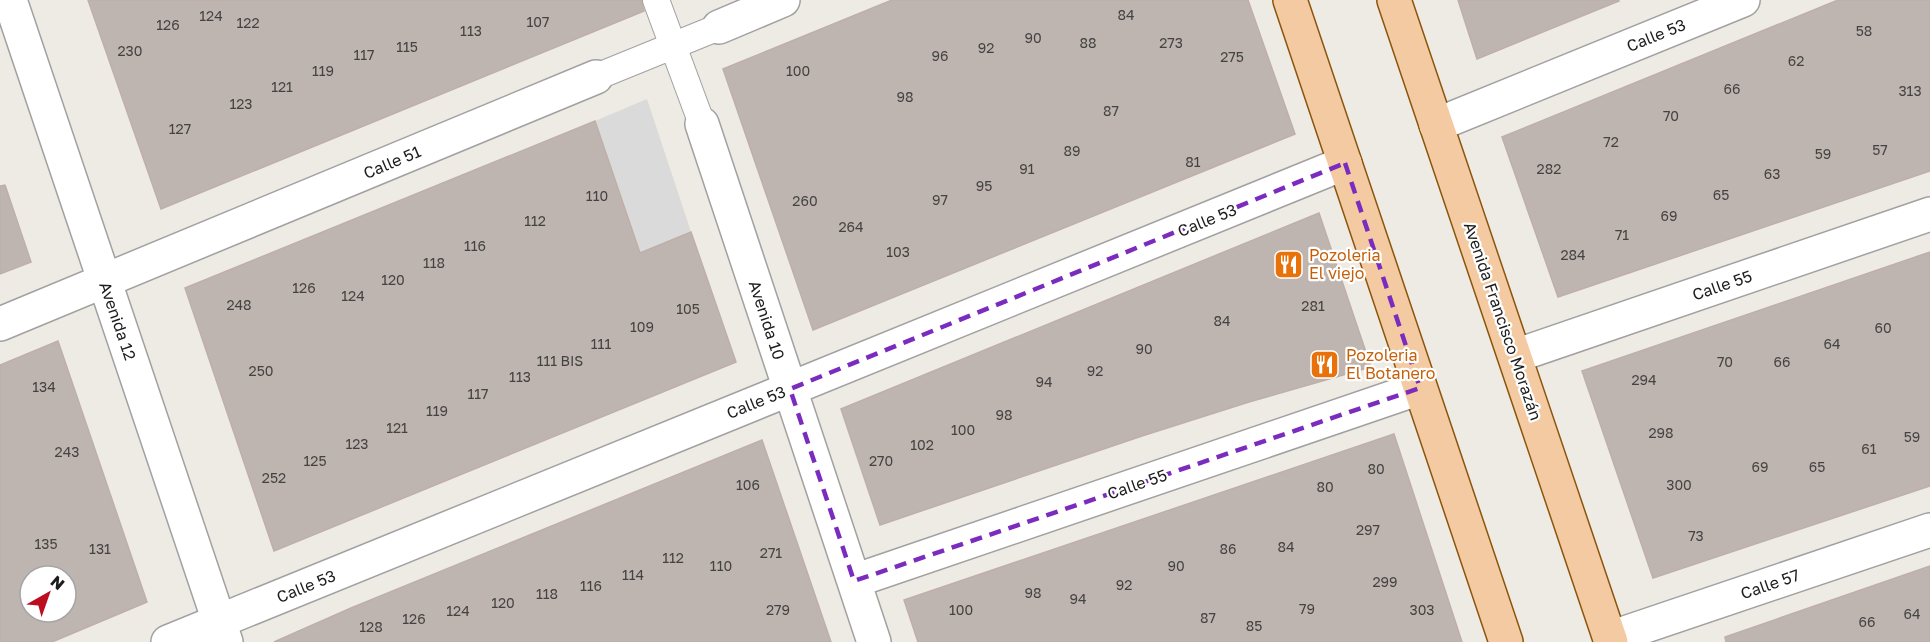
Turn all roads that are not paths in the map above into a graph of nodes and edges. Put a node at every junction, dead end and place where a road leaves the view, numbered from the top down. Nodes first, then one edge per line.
1 (10, 0) edge
2 (656, 0) edge
3 (783, 0) edge
4 (1290, 0) edge
5 (1394, 0) edge
6 (1743, 0) edge
7 (719, 27) joint
8 (673, 46) junction
9 (596, 77) joint
10 (702, 124) joint
11 (1436, 125) junction
12 (1345, 164) junction
13 (1930, 214) edge
14 (105, 281) junction
15 (0, 324) edge
16 (1515, 356) junction
17 (1420, 388) junction
18 (790, 389) junction
19 (1930, 530) edge
20 (854, 581) junction
21 (223, 632) edge
22 (1611, 640) edge
23 (168, 642) edge
24 (874, 642) edge
25 (1506, 642) edge

1 - 14 street, Avenida 12
2 - 8 street, Avenida 10
3 - 7 street, Calle 51
4 - 12 main road
5 - 11 main road, Avenida Francisco Morazán
6 - 11 street, Calle 53
7 - 8 street, Calle 51
8 - 9 street, Calle 51
8 - 10 street, Avenida 10
9 - 14 street, Calle 51
10 - 18 street, Avenida 10
11 - 16 main road, Avenida Francisco Morazán
12 - 17 main road
12 - 18 street, Calle 53
13 - 16 street, Calle 55
14 - 15 street, Calle 51
14 - 21 street, Avenida 12
16 - 22 main road, Avenida Francisco Morazán
17 - 20 street, Calle 55
17 - 25 main road
18 - 20 street, Avenida 10
18 - 21 street, Calle 53
19 - 22 street, Calle 57
20 - 24 street, Avenida 10
21 - 23 street, Calle 53

